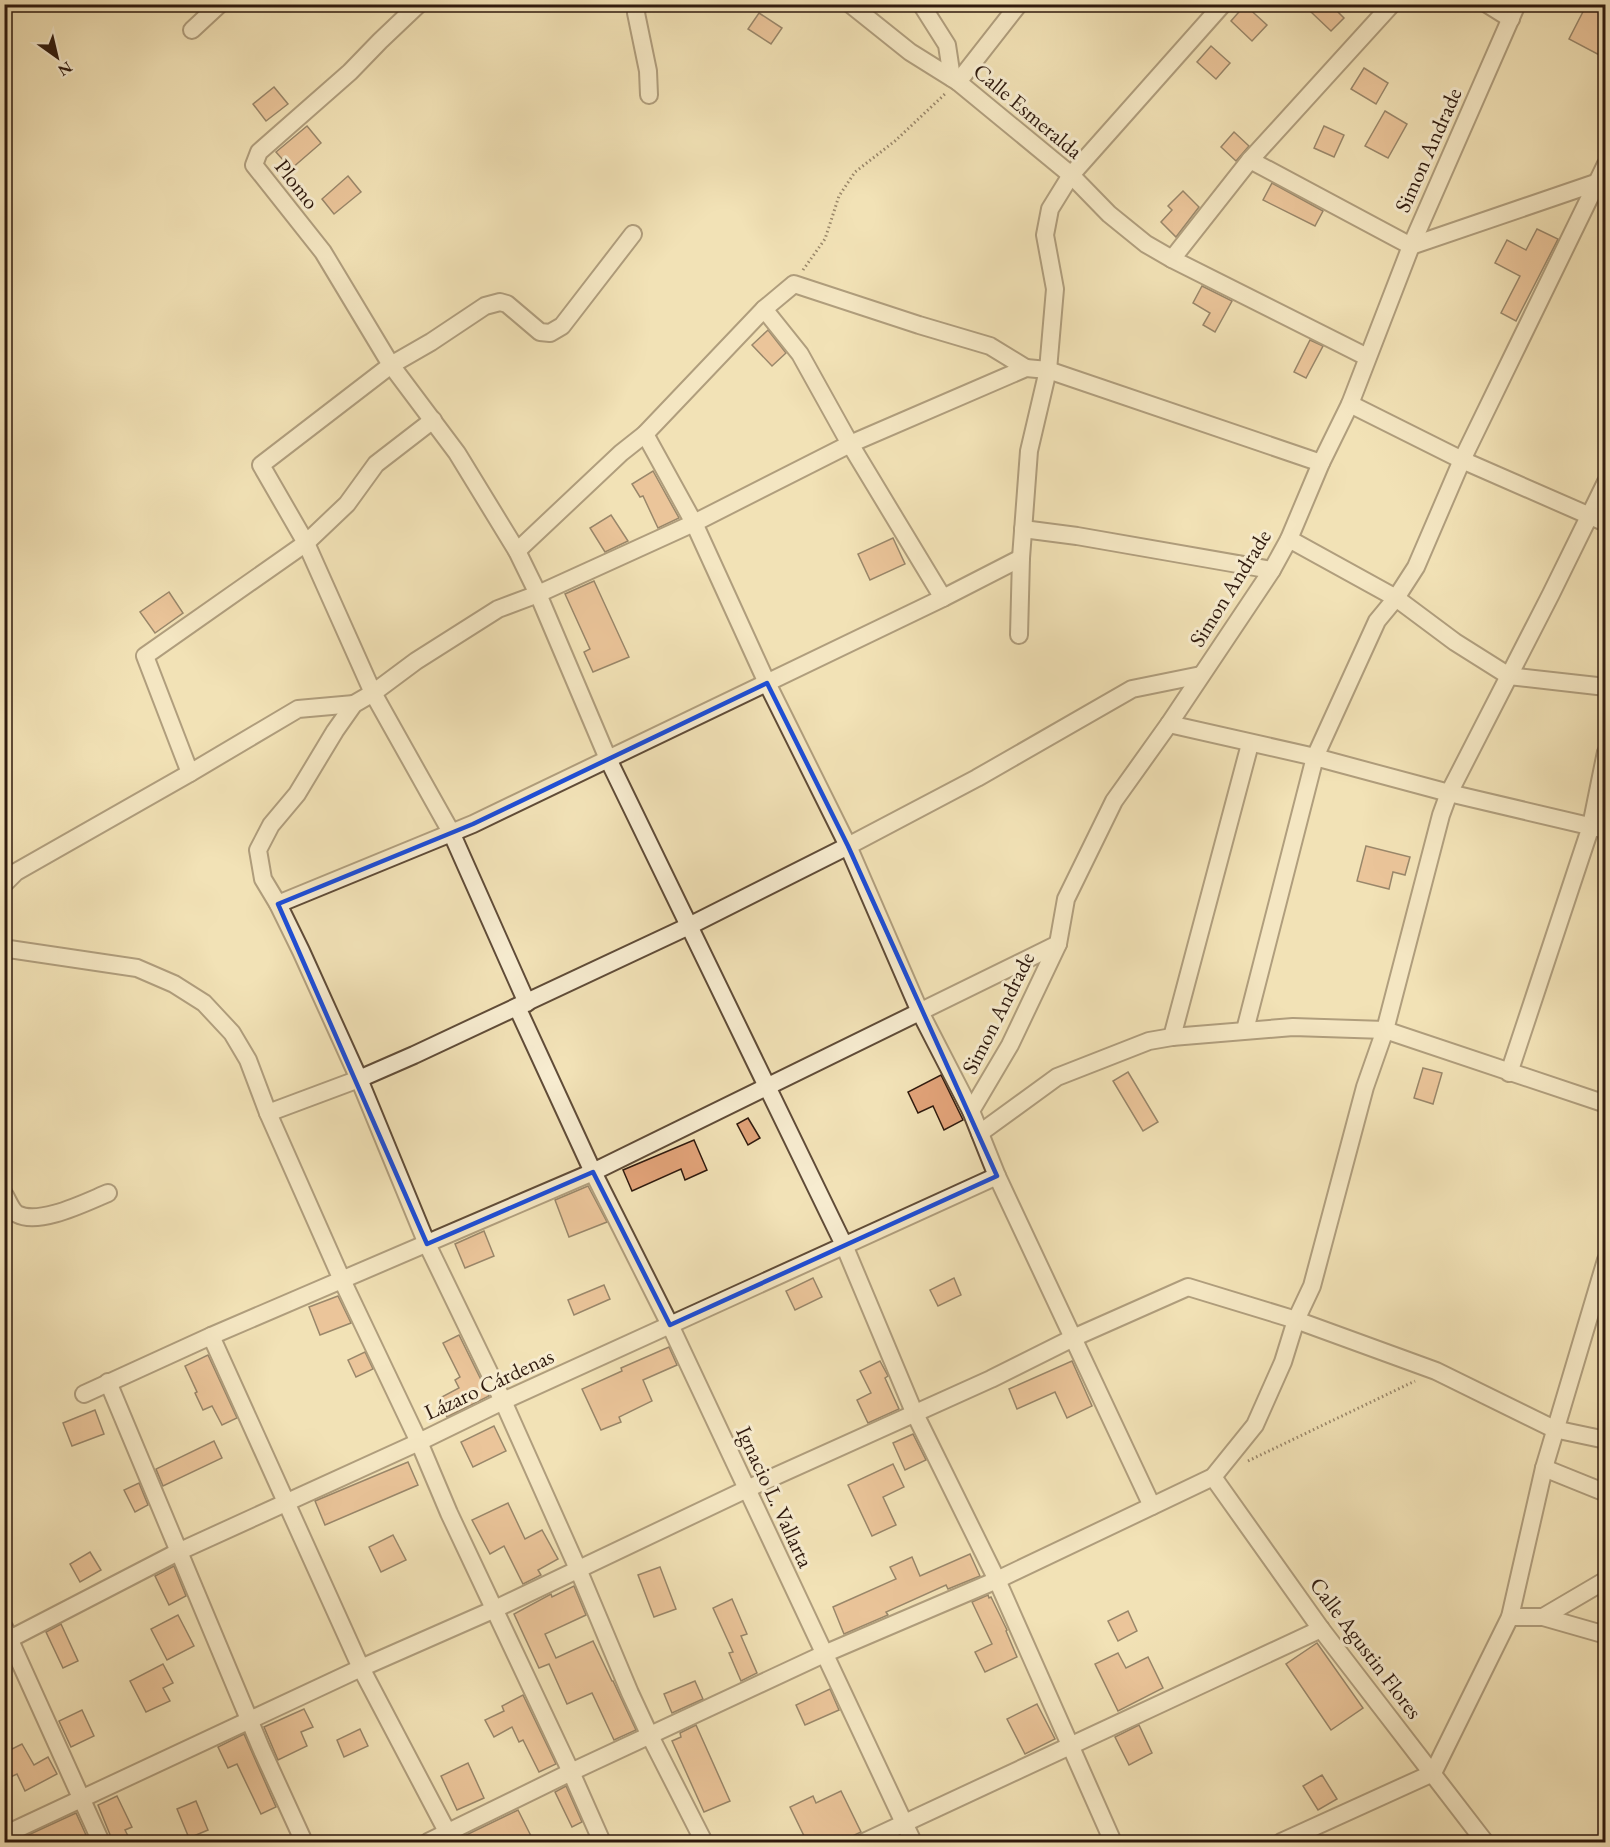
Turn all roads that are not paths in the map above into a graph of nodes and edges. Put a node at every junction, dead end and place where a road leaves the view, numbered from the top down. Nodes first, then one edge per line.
1 (220, 4) edge
2 (419, 4) edge
3 (850, 4) edge
4 (921, 4) edge
5 (1019, 4) edge
6 (1223, 4) edge
7 (1392, 4) edge
8 (1487, 4) edge
9 (637, 9) edge
10 (1514, 12) edge
11 (619, 14) dead end
12 (192, 30) dead end
13 (955, 80) junction
14 (649, 95) dead end
15 (1250, 160) junction
16 (1605, 164) edge
17 (1071, 175) junction
18 (1602, 180) edge
19 (633, 234) dead end
20 (1411, 246) junction
21 (1172, 259) junction
22 (764, 309) junction
23 (1367, 357) junction
24 (391, 365) junction
25 (1026, 368) junction
26 (1048, 370) junction
27 (1350, 404) junction
28 (433, 420) junction
29 (645, 434) junction
30 (850, 444) junction
31 (1462, 460) junction
32 (1321, 464) junction
33 (1605, 482) edge
34 (1590, 515) junction
35 (694, 523) junction
36 (1605, 523) edge
37 (1023, 529) junction
38 (1289, 539) junction
39 (306, 543) junction
40 (517, 551) junction
41 (1021, 558) junction
42 (1272, 570) junction
43 (538, 594) junction
44 (943, 598) junction
45 (1396, 598) junction
46 (1019, 635) dead end
47 (1201, 675) junction
48 (1509, 676) junction
49 (767, 683) junction
50 (1605, 687) edge
51 (373, 693) junction
52 (354, 704) junction
53 (1169, 724) junction
54 (1250, 744) junction
55 (1605, 753) edge
56 (1315, 757) junction
57 (608, 759) junction
58 (190, 773) junction
59 (1449, 793) junction
60 (1598, 828) edge
61 (451, 832) junction
62 (848, 846) junction
63 (4, 884) edge
64 (278, 904) junction
65 (689, 926) junction
66 (1058, 944) junction
67 (4, 951) edge
68 (522, 1005) junction
69 (920, 1012) junction
70 (1245, 1030) junction
71 (1385, 1030) junction
72 (1172, 1037) junction
73 (1509, 1073) junction
74 (359, 1079) junction
75 (768, 1087) junction
76 (1605, 1104) edge
77 (971, 1111) junction
78 (268, 1113) junction
79 (980, 1133) junction
80 (593, 1172) junction
81 (997, 1176) junction
82 (108, 1193) dead end
83 (4, 1194) edge
84 (427, 1244) junction
85 (844, 1245) junction
86 (1605, 1260) edge
87 (342, 1280) junction
88 (1296, 1320) junction
89 (670, 1325) junction
90 (211, 1336) junction
91 (1073, 1338) junction
92 (108, 1382) junction
93 (84, 1394) dead end
94 (503, 1401) junction
95 (914, 1412) junction
96 (1554, 1429) junction
97 (1605, 1440) edge
98 (419, 1442) junction
99 (1544, 1468) junction
100 (1213, 1477) junction
101 (747, 1489) junction
102 (1605, 1493) edge
103 (287, 1501) junction
104 (1152, 1506) junction
105 (178, 1552) junction
106 (578, 1569) junction
107 (997, 1580) junction
108 (1605, 1581) edge
109 (495, 1609) junction
110 (1510, 1617) junction
111 (1543, 1617) junction
112 (1321, 1629) junction
113 (1605, 1635) edge
114 (6, 1636) edge
115 (824, 1654) junction
116 (361, 1668) junction
117 (251, 1721) junction
118 (650, 1736) junction
119 (1070, 1746) junction
120 (571, 1772) junction
121 (1433, 1773) junction
122 (82, 1799) junction
123 (904, 1823) junction
124 (4, 1835) edge
125 (451, 1837) edge
126 (101, 1842) edge
127 (304, 1842) edge
128 (428, 1842) edge
129 (602, 1842) edge
130 (704, 1842) edge
131 (864, 1842) edge
132 (913, 1842) edge
133 (1113, 1842) edge
134 (1281, 1842) edge
135 (1485, 1842) edge

1 - 12 street
2 - 24 street, Plomo
3 - 13 street, Calle Esmeralda
4 - 13 street
5 - 13 street
6 - 17 street
7 - 15 street
8 - 10 street
9 - 11 street
9 - 14 street
10 - 20 street, Simon Andrade
13 - 17 street, Calle Esmeralda
15 - 20 street
15 - 21 street
16 - 18 street
17 - 21 street, Calle Esmeralda
17 - 26 street
18 - 20 street
18 - 31 street
19 - 24 street
20 - 23 street, Simon Andrade
21 - 23 street, Calle Esmeralda
22 - 25 street
22 - 29 street
22 - 30 street
23 - 27 street, Simon Andrade
24 - 28 street
24 - 39 street, Ignacio L. Vallarta
25 - 26 street
25 - 30 street
26 - 32 street
26 - 37 street
27 - 31 street
27 - 32 street, Simon Andrade
28 - 39 street
28 - 40 street
29 - 35 street
29 - 40 street
30 - 35 street
30 - 44 street
31 - 34 street
31 - 45 street
32 - 38 street, Simon Andrade
33 - 34 street
34 - 36 street
34 - 48 street
35 - 43 street
35 - 49 street
37 - 41 street
37 - 42 street
38 - 42 street, Simon Andrade
38 - 45 street
39 - 51 street, Ignacio L. Vallarta
39 - 58 street
40 - 43 street
41 - 44 street
41 - 46 street
42 - 47 street, Simon Andrade
43 - 51 street
43 - 57 street
44 - 49 street
45 - 48 street
45 - 56 street
47 - 53 street, Simon Andrade
47 - 62 street
48 - 50 street
48 - 59 street
49 - 57 street
49 - 62 street
51 - 52 street
51 - 61 street, Ignacio L. Vallarta
52 - 58 street
52 - 64 street
53 - 54 street
53 - 66 street, Simon Andrade
54 - 56 street
54 - 72 street
55 - 60 street
56 - 59 street
56 - 70 street
57 - 61 street
57 - 65 street
58 - 63 street
59 - 60 street
59 - 71 street
60 - 73 street
61 - 64 street
61 - 68 street, Ignacio L. Vallarta
62 - 65 street
62 - 69 street
64 - 74 street
65 - 68 street
65 - 75 street
66 - 69 street
66 - 77 street, Simon Andrade
67 - 78 street
68 - 74 street
68 - 80 street, Ignacio L. Vallarta
69 - 75 street
69 - 77 street
70 - 71 street
70 - 72 street
71 - 73 street
71 - 88 street
72 - 79 street
73 - 76 street
74 - 78 street
74 - 84 street
75 - 80 street
75 - 85 street
77 - 79 street
78 - 87 street
79 - 81 street
80 - 84 street
80 - 89 street, Ignacio L. Vallarta
81 - 85 street, Lázaro Cárdenas
81 - 91 street
82 - 83 street
84 - 87 street
84 - 94 street
85 - 89 street, Lázaro Cárdenas
85 - 95 street
86 - 96 street
87 - 90 street
87 - 98 street
88 - 91 street
88 - 96 street
88 - 100 street
89 - 94 street, Lázaro Cárdenas
89 - 101 street, Ignacio L. Vallarta
90 - 92 street
90 - 103 street
91 - 95 street
91 - 104 street
92 - 93 street
92 - 105 street
94 - 98 street, Lázaro Cárdenas
94 - 106 street
95 - 101 street
95 - 107 street
96 - 97 street
96 - 99 street
98 - 103 street, Lázaro Cárdenas
98 - 109 street
99 - 102 street
99 - 110 street
100 - 104 street
100 - 112 street, Calle Agustin Flores
101 - 106 street
101 - 115 street, Ignacio L. Vallarta
103 - 105 street, Lázaro Cárdenas
103 - 116 street
104 - 107 street
105 - 114 street, Lázaro Cárdenas
105 - 117 street
106 - 109 street
106 - 118 street
107 - 115 street
107 - 119 street
108 - 111 street
109 - 116 street
109 - 120 street
110 - 111 street
110 - 121 street
111 - 113 street
112 - 119 street
112 - 121 street, Calle Agustin Flores
114 - 122 street
115 - 118 street
115 - 123 street, Ignacio L. Vallarta
116 - 117 street
116 - 125 street
117 - 122 street
117 - 127 street
118 - 120 street
118 - 130 street
119 - 123 street
119 - 133 street
120 - 125 street
120 - 129 street
121 - 134 street
121 - 135 street, Calle Agustin Flores
122 - 124 street
122 - 126 street
123 - 131 street
123 - 132 street, Ignacio L. Vallarta
125 - 128 street

